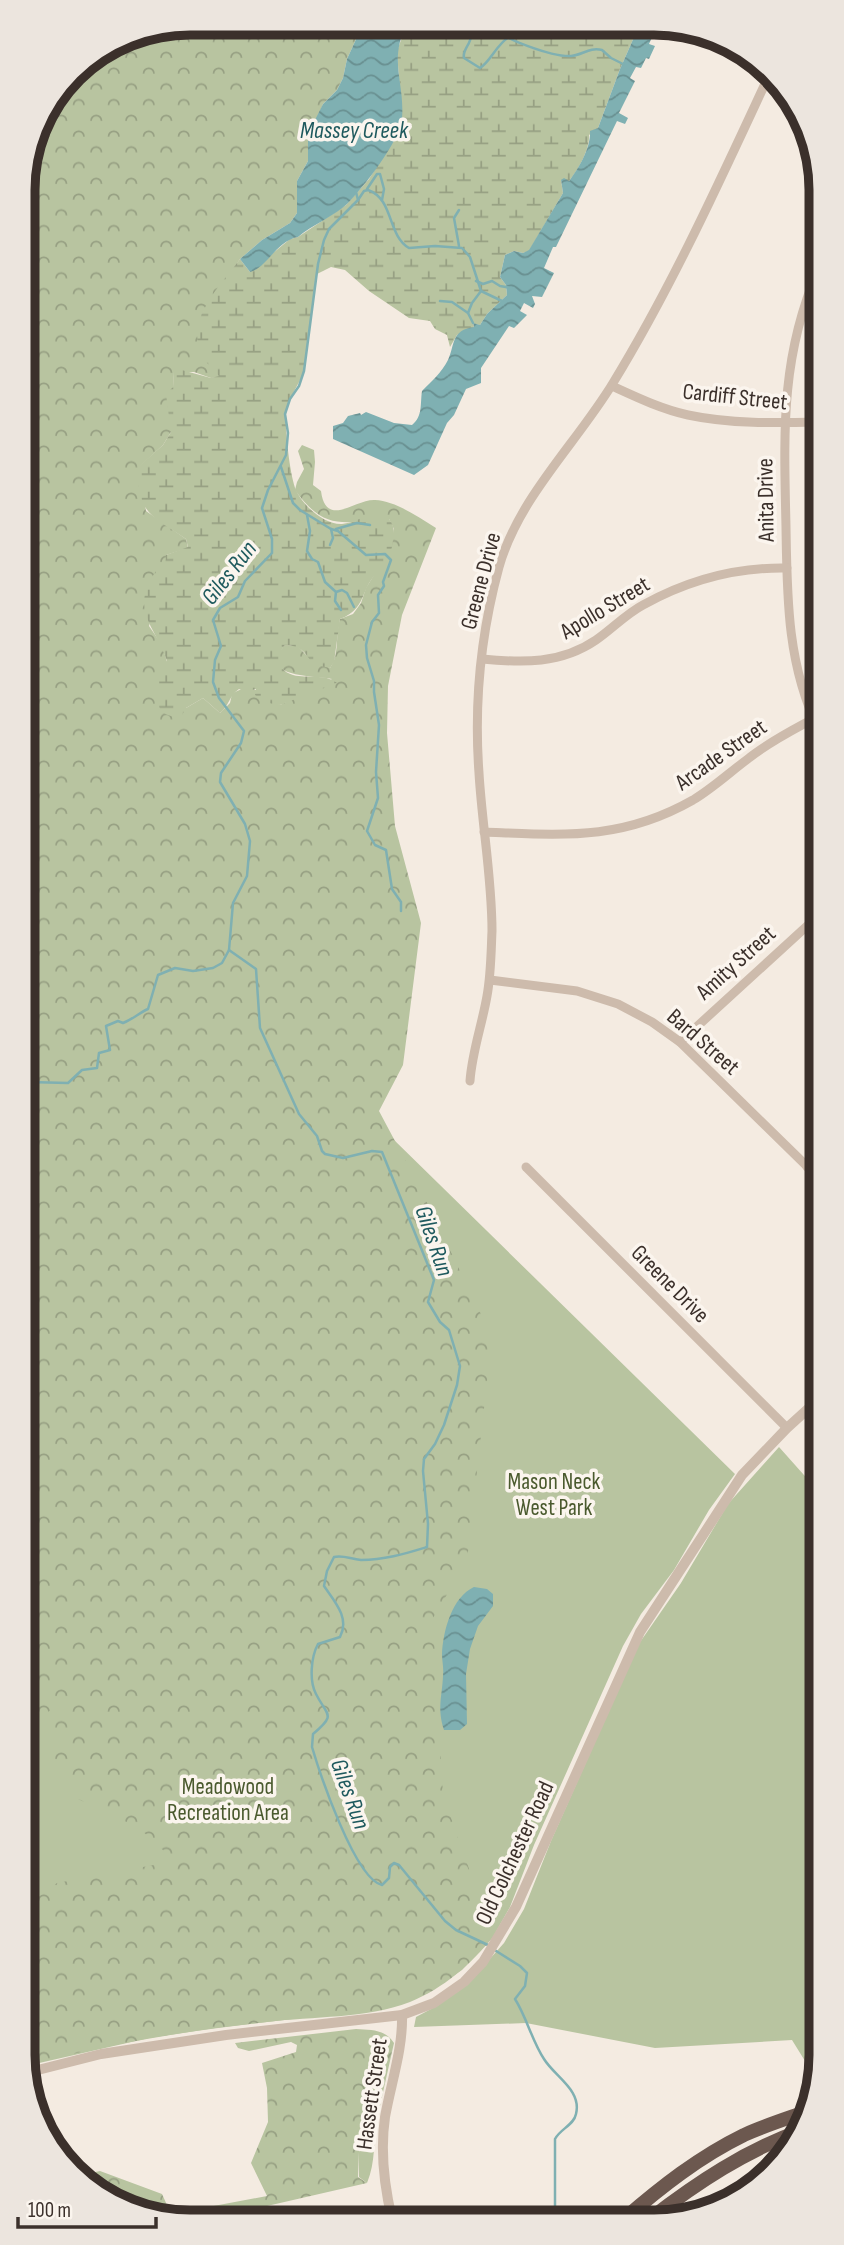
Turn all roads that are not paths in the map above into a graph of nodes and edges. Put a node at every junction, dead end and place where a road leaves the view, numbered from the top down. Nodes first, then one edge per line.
1 (766, 82) edge
2 (809, 293) edge
3 (612, 386) junction
4 (809, 422) edge
5 (784, 423) junction
6 (787, 568) junction
7 (482, 659) junction
8 (809, 707) edge
9 (809, 721) edge
10 (484, 832) junction
11 (809, 924) edge
12 (490, 980) junction
13 (680, 1041) junction
14 (470, 1082) dead end
15 (526, 1167) dead end
16 (807, 1167) edge
17 (809, 1408) edge
18 (787, 1428) junction
19 (402, 2015) junction
20 (36, 2070) edge
21 (796, 2116) edge
22 (785, 2137) edge
23 (390, 2210) edge
24 (634, 2210) edge
25 (663, 2210) edge

1 - 3 street, Greene Drive
2 - 5 street, Anita Drive
3 - 5 street, Cardiff Street
3 - 7 street, Greene Drive
4 - 5 street, Cardiff Street
5 - 6 street, Anita Drive
6 - 7 street, Apollo Street
6 - 8 street, Anita Drive
7 - 10 street, Greene Drive
9 - 10 street, Arcade Street
10 - 12 street, Greene Drive
11 - 13 street, Amity Street
12 - 13 street, Bard Street
12 - 14 street, Greene Drive
13 - 16 street, Bard Street
15 - 18 street, Greene Drive
17 - 18 street, Old Colchester Road
18 - 19 street, Old Colchester Road
19 - 20 street, Old Colchester Road
19 - 23 street, Hassett Street
21 - 24 highway
22 - 25 highway

